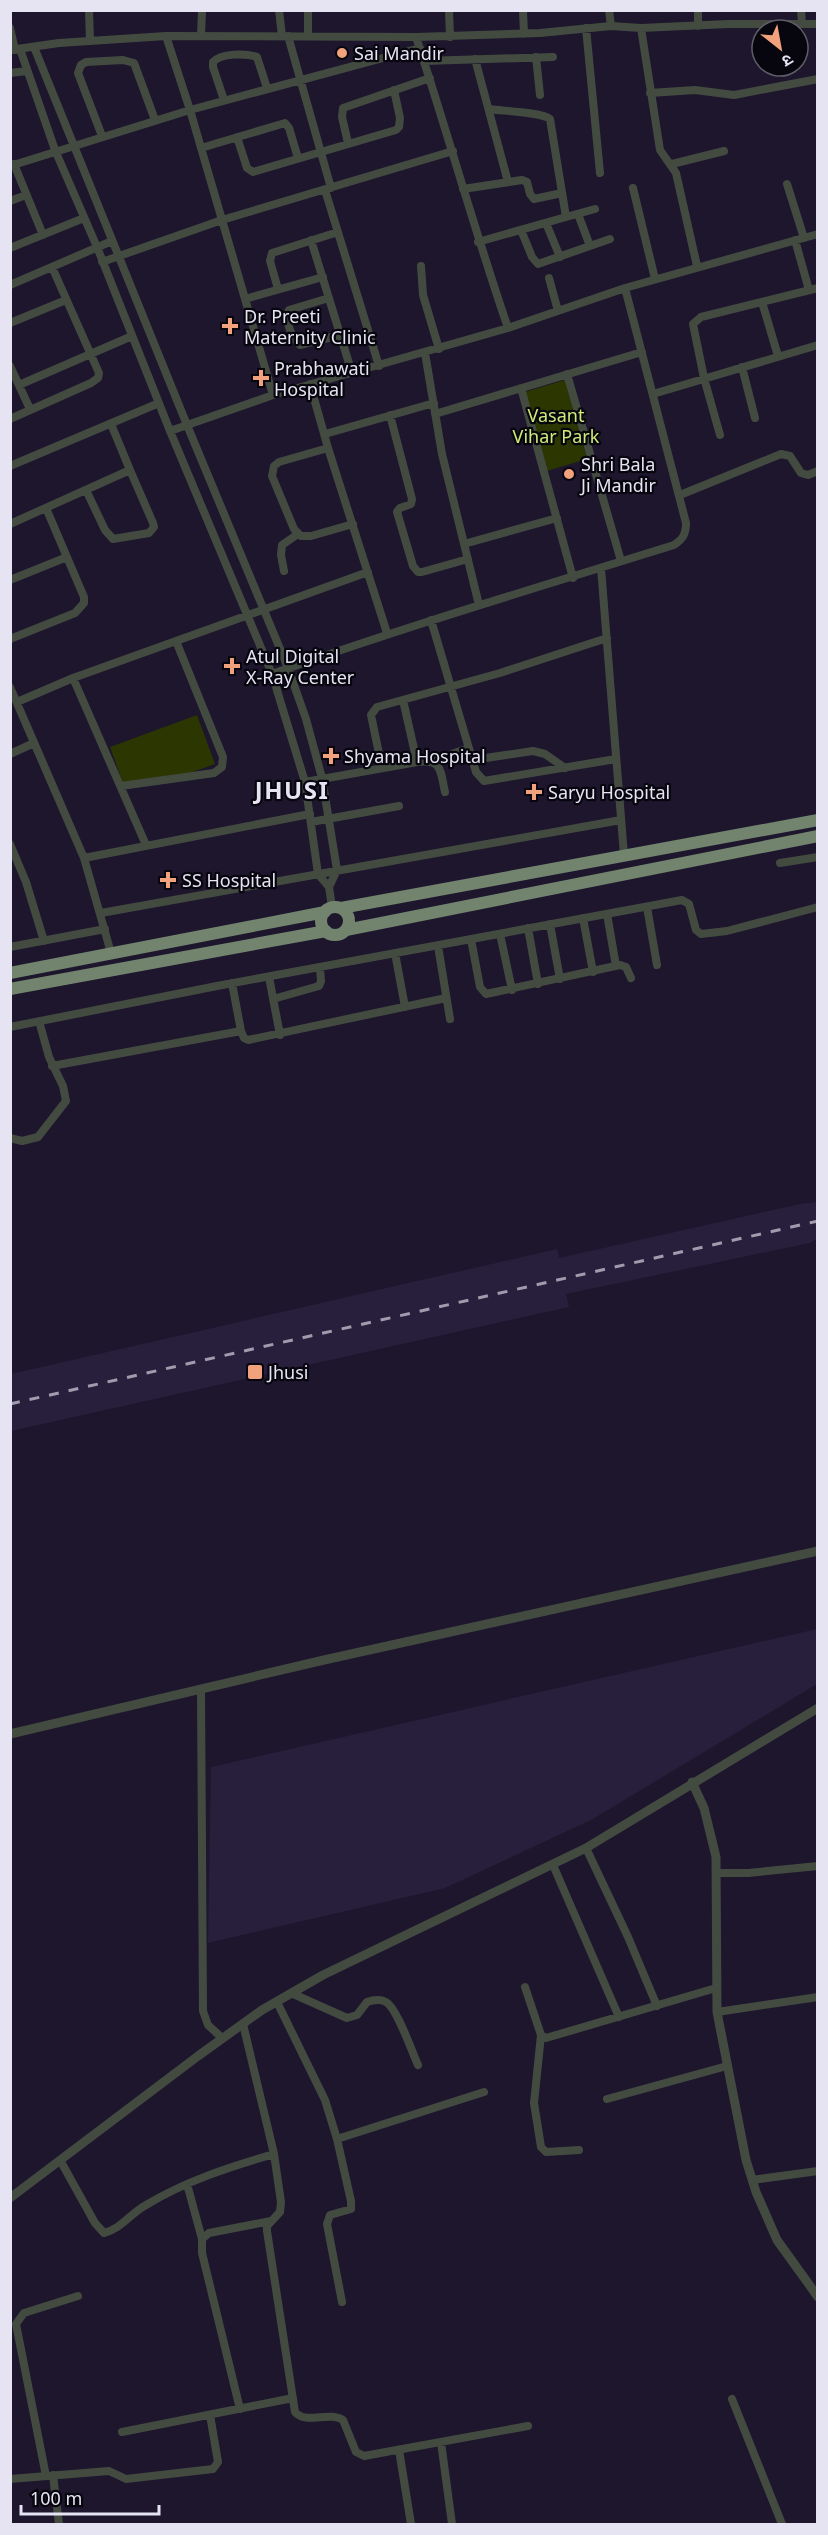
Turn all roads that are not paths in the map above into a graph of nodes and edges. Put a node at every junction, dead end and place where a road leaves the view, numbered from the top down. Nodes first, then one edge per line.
1 (89, 10) edge
2 (202, 10) edge
3 (279, 10) edge
4 (308, 10) edge
5 (449, 10) edge
6 (523, 10) edge
7 (609, 10) edge
8 (698, 10) edge
9 (750, 24) edge
10 (611, 26) junction
11 (698, 26) junction
12 (10, 28) edge
13 (586, 28) junction
14 (641, 28) junction
15 (524, 33) junction
16 (166, 36) junction
17 (201, 36) junction
18 (285, 36) junction
19 (308, 36) junction
20 (417, 37) junction
21 (450, 37) junction
22 (90, 41) junction
23 (34, 47) junction
24 (420, 48) junction
25 (15, 50) edge
26 (536, 57) junction
27 (554, 57) dead end
28 (475, 59) junction
29 (424, 62) junction
30 (27, 71) junction
31 (10, 73) edge
32 (430, 78) junction
33 (301, 79) junction
34 (818, 79) edge
35 (267, 88) junction
36 (394, 90) junction
37 (650, 93) junction
38 (540, 95) dead end
39 (224, 100) junction
40 (489, 109) junction
41 (190, 110) junction
42 (155, 120) junction
43 (102, 136) junction
44 (237, 137) junction
45 (348, 143) junction
46 (73, 146) junction
47 (201, 148) junction
48 (55, 150) junction
49 (321, 151) junction
50 (453, 151) junction
51 (724, 151) dead end
52 (298, 158) junction
53 (672, 164) junction
54 (12, 165) edge
55 (600, 173) dead end
56 (508, 182) junction
57 (787, 184) dead end
58 (633, 188) dead end
59 (328, 189) junction
60 (463, 189) junction
61 (562, 193) junction
62 (26, 195) junction
63 (10, 201) edge
64 (595, 209) dead end
65 (578, 214) junction
66 (567, 217) junction
67 (84, 218) junction
68 (222, 220) junction
69 (546, 223) junction
70 (520, 231) junction
71 (338, 232) junction
72 (818, 234) edge
73 (43, 235) junction
74 (804, 238) junction
75 (610, 239) dead end
76 (311, 240) junction
77 (795, 240) junction
78 (112, 241) junction
79 (478, 242) junction
80 (590, 246) junction
81 (96, 247) junction
82 (10, 248) edge
83 (118, 256) junction
84 (560, 257) junction
85 (102, 262) junction
86 (421, 266) dead end
87 (697, 266) junction
88 (52, 267) junction
89 (322, 277) junction
90 (549, 278) dead end
91 (655, 279) junction
92 (10, 285) edge
93 (625, 288) junction
94 (278, 289) junction
95 (813, 289) edge
96 (245, 298) junction
97 (329, 298) junction
98 (66, 300) junction
99 (762, 302) junction
100 (558, 311) junction
101 (10, 322) edge
102 (508, 328) junction
103 (340, 335) junction
104 (132, 336) junction
105 (818, 345) edge
106 (439, 349) junction
107 (642, 352) junction
108 (425, 353) junction
109 (91, 355) junction
110 (778, 356) junction
111 (10, 366) edge
112 (379, 366) junction
113 (742, 367) junction
114 (352, 373) junction
115 (567, 374) junction
116 (704, 378) junction
117 (310, 384) junction
118 (19, 385) junction
119 (521, 388) junction
120 (653, 394) junction
121 (273, 395) junction
122 (159, 403) junction
123 (434, 403) junction
124 (30, 409) junction
125 (435, 414) junction
126 (390, 415) junction
127 (755, 418) dead end
128 (10, 419) edge
129 (111, 424) junction
130 (187, 425) junction
131 (170, 431) junction
132 (325, 434) junction
133 (720, 435) dead end
134 (328, 448) junction
135 (10, 454) edge
136 (13, 465) edge
137 (130, 470) junction
138 (818, 471) edge
139 (86, 490) junction
140 (680, 495) junction
141 (46, 508) junction
142 (557, 518) junction
143 (10, 524) edge
144 (353, 524) junction
145 (298, 534) junction
146 (464, 544) junction
147 (67, 557) junction
148 (468, 559) junction
149 (621, 561) junction
150 (601, 568) junction
151 (284, 571) dead end
152 (368, 572) junction
153 (573, 578) junction
154 (10, 580) edge
155 (479, 605) junction
156 (265, 610) junction
157 (248, 616) junction
158 (431, 620) junction
159 (387, 633) junction
160 (10, 639) edge
161 (607, 639) junction
162 (176, 641) junction
163 (288, 668) junction
164 (272, 674) junction
165 (73, 678) junction
166 (451, 686) junction
167 (10, 687) edge
168 (403, 700) junction
169 (17, 702) junction
170 (34, 743) junction
171 (469, 748) junction
172 (10, 754) edge
173 (616, 759) junction
174 (472, 760) junction
175 (432, 761) junction
176 (417, 762) junction
177 (382, 768) junction
178 (565, 768) junction
179 (322, 778) junction
180 (304, 782) junction
181 (120, 786) junction
182 (445, 792) dead end
183 (399, 806) dead end
184 (311, 818) junction
185 (329, 818) junction
186 (621, 820) junction
187 (818, 820) edge
188 (818, 836) edge
189 (10, 844) edge
190 (146, 845) junction
191 (624, 855) junction
192 (818, 857) edge
193 (84, 858) junction
194 (780, 863) dead end
195 (337, 870) junction
196 (318, 874) junction
197 (329, 887) junction
198 (647, 907) junction
199 (818, 907) edge
200 (333, 909) junction
201 (101, 913) junction
202 (607, 914) junction
203 (583, 918) junction
204 (550, 924) junction
205 (528, 928) junction
206 (105, 930) junction
207 (346, 930) junction
208 (326, 931) junction
209 (500, 934) junction
210 (471, 939) junction
211 (44, 941) junction
212 (438, 946) junction
213 (10, 947) edge
214 (111, 953) junction
215 (395, 953) junction
216 (657, 965) dead end
217 (616, 966) junction
218 (320, 968) junction
219 (593, 972) junction
220 (10, 973) edge
221 (269, 977) junction
222 (631, 978) dead end
223 (560, 979) junction
224 (232, 983) junction
225 (538, 984) junction
226 (10, 988) edge
227 (512, 990) junction
228 (273, 999) junction
229 (446, 999) junction
230 (405, 1007) junction
231 (450, 1019) dead end
232 (39, 1021) junction
233 (10, 1027) edge
234 (241, 1031) junction
235 (280, 1035) junction
236 (52, 1066) junction
237 (10, 1138) edge
238 (818, 1551) edge
239 (201, 1689) junction
240 (818, 1708) edge
241 (10, 1734) edge
242 (692, 1782) junction
243 (586, 1848) junction
244 (553, 1865) junction
245 (818, 1866) edge
246 (717, 1873) junction
247 (525, 1986) dead end
248 (716, 1988) junction
249 (291, 1993) junction
250 (818, 1997) edge
251 (277, 2002) junction
252 (657, 2006) junction
253 (717, 2012) junction
254 (619, 2017) junction
255 (243, 2024) junction
256 (541, 2035) junction
257 (222, 2038) junction
258 (418, 2065) dead end
259 (727, 2066) junction
260 (484, 2092) dead end
261 (607, 2099) dead end
262 (337, 2139) junction
263 (579, 2150) dead end
264 (274, 2154) junction
265 (60, 2160) junction
266 (818, 2171) edge
267 (752, 2180) junction
268 (187, 2184) junction
269 (10, 2198) edge
270 (271, 2221) junction
271 (202, 2240) junction
272 (78, 2296) dead end
273 (818, 2297) edge
274 (342, 2302) dead end
275 (292, 2398) junction
276 (732, 2399) dead end
277 (240, 2409) junction
278 (210, 2415) junction
279 (528, 2426) dead end
280 (122, 2432) dead end
281 (441, 2442) junction
282 (399, 2450) junction
283 (50, 2475) junction
284 (10, 2479) edge
285 (59, 2524) edge
286 (411, 2524) edge
287 (452, 2524) edge
288 (782, 2524) edge

1 - 22 street
2 - 17 street
3 - 18 street
4 - 19 street
5 - 21 street
6 - 15 street
7 - 10 street
8 - 11 street
9 - 11 street
10 - 13 street
10 - 14 street
11 - 14 street
12 - 25 street
13 - 15 street
13 - 55 street
14 - 37 street
15 - 21 street
16 - 17 street
16 - 22 street
16 - 41 street
17 - 18 street
18 - 19 street
18 - 33 street
19 - 20 street
20 - 21 street
20 - 24 street
22 - 23 street
23 - 25 street
23 - 46 street
24 - 29 street
24 - 33 street
25 - 30 street
26 - 27 street
26 - 28 street
26 - 38 street
28 - 29 street
28 - 40 street
29 - 32 street
30 - 31 street
30 - 48 street
32 - 36 street
32 - 50 street
33 - 35 street
33 - 49 street
34 - 37 street
35 - 39 street
35 - 39 street
36 - 45 street
36 - 45 street
37 - 53 street
39 - 41 street
40 - 56 street
40 - 61 street
41 - 42 street
41 - 47 street
42 - 43 street
42 - 43 street
43 - 46 street
44 - 47 street
44 - 52 street
44 - 52 street
45 - 49 street
46 - 48 street
46 - 78 street
47 - 68 street
48 - 54 street
48 - 67 street
49 - 52 street
49 - 59 street
50 - 59 street
50 - 60 street
51 - 53 street
53 - 87 street
54 - 62 street
56 - 60 street
56 - 61 street
57 - 74 street
58 - 91 street
59 - 68 street
59 - 71 street
60 - 79 street
61 - 66 street
62 - 63 street
62 - 73 street
64 - 65 street
65 - 66 street
65 - 80 street
66 - 69 street
67 - 73 street
67 - 81 street
68 - 83 street
68 - 96 street
69 - 70 street
69 - 84 street
70 - 79 street
70 - 84 street
71 - 76 street
71 - 112 street
72 - 74 street
73 - 82 street
74 - 77 street
75 - 80 street
76 - 89 street
76 - 94 street
77 - 87 street
77 - 95 street
78 - 81 street
78 - 83 street
79 - 102 street
80 - 84 street
81 - 85 street
81 - 88 street
83 - 85 street
83 - 130 street
85 - 104 street
86 - 106 street
87 - 91 street
88 - 92 street
88 - 98 street
89 - 94 street
89 - 97 street
90 - 100 street
91 - 93 street
93 - 100 street
93 - 107 street
94 - 96 street
95 - 99 street
96 - 121 street
97 - 103 street
97 - 103 street
98 - 101 street
98 - 109 street
99 - 110 street
99 - 116 street
100 - 102 street
102 - 106 street
103 - 114 street
104 - 109 street
104 - 122 street
105 - 110 street
106 - 108 street
107 - 115 street
107 - 120 street
108 - 112 street
108 - 123 street
109 - 118 street
109 - 124 street
110 - 113 street
111 - 118 street
112 - 114 street
113 - 116 street
113 - 127 street
114 - 117 street
115 - 119 street
115 - 149 street
116 - 120 street
116 - 133 street
117 - 121 street
117 - 132 street
118 - 124 street
119 - 125 street
119 - 142 street
120 - 140 street
121 - 130 street
122 - 129 street
122 - 131 street
123 - 125 street
123 - 126 street
124 - 128 street
125 - 146 street
126 - 132 street
126 - 148 street
129 - 136 street
129 - 137 street
130 - 131 street
130 - 156 street
131 - 157 street
132 - 134 street
134 - 144 street
134 - 145 street
135 - 136 street
137 - 139 street
137 - 139 street
138 - 140 street
139 - 141 street
140 - 149 street
141 - 143 street
141 - 147 street
142 - 146 street
142 - 153 street
144 - 145 street
144 - 152 street
145 - 151 street
146 - 148 street
147 - 154 street
147 - 160 street
148 - 155 street
149 - 150 street
150 - 153 street
150 - 161 street
152 - 156 street
152 - 159 street
153 - 155 street
155 - 158 street
156 - 157 street
156 - 163 street
157 - 162 street
157 - 164 street
158 - 159 street
158 - 166 street
159 - 163 street
161 - 166 street
161 - 173 street
162 - 165 street
162 - 181 street
163 - 164 street
163 - 179 street
164 - 180 street
165 - 169 street
165 - 181 street
166 - 168 street
166 - 171 street
167 - 169 street
168 - 176 street
168 - 177 street
169 - 170 street
170 - 172 street
170 - 193 street
171 - 174 street
171 - 175 street
173 - 178 street
173 - 186 street
174 - 178 street
174 - 178 street
175 - 176 street
175 - 182 street
176 - 177 street
177 - 179 street
179 - 180 street
179 - 185 street
180 - 184 street
181 - 190 street
183 - 185 street
184 - 185 street
184 - 190 street
184 - 196 street
185 - 195 street
186 - 191 street
186 - 195 street
187 - 191 highway
188 - 207 highway
189 - 211 street
190 - 193 street
191 - 200 highway
192 - 194 street
193 - 201 street
195 - 196 street
195 - 197 street
196 - 197 street
196 - 201 street
197 - 200 street
198 - 199 street
198 - 202 street
198 - 216 street
200 - 207 highway
200 - 208 highway
200 - 214 highway
201 - 206 street
202 - 203 street
202 - 217 street
203 - 204 street
203 - 219 street
204 - 205 street
204 - 223 street
205 - 209 street
205 - 225 street
206 - 211 street
206 - 214 street
207 - 208 highway
208 - 226 highway
209 - 210 street
209 - 227 street
210 - 212 street
210 - 227 street
211 - 213 street
212 - 215 street
212 - 229 street
214 - 220 highway
215 - 218 street
215 - 230 street
217 - 219 street
217 - 222 street
218 - 221 street
218 - 228 street
219 - 223 street
221 - 224 street
221 - 228 street
223 - 225 street
224 - 232 street
224 - 234 street
225 - 227 street
228 - 235 street
229 - 230 street
229 - 231 street
230 - 235 street
232 - 233 street
232 - 236 street
234 - 235 street
234 - 236 street
236 - 237 street
238 - 239 street
239 - 241 street
239 - 257 street
240 - 242 street
242 - 243 street
242 - 246 street
243 - 244 street
243 - 252 street
244 - 249 street
244 - 254 street
245 - 246 street
246 - 248 street
247 - 256 street
248 - 252 street
248 - 253 street
249 - 251 street
249 - 258 street
250 - 253 street
251 - 255 street
251 - 262 street
252 - 254 street
253 - 259 street
254 - 256 street
255 - 257 street
255 - 264 street
256 - 263 street
257 - 265 street
259 - 261 street
259 - 267 street
260 - 262 street
262 - 274 street
264 - 268 street
264 - 270 street
265 - 268 street
265 - 269 street
266 - 267 street
267 - 273 street
268 - 271 street
270 - 271 street
270 - 275 street
271 - 277 street
272 - 283 street
275 - 277 street
275 - 282 street
276 - 288 street
277 - 278 street
278 - 280 street
278 - 283 street
279 - 281 street
281 - 282 street
281 - 287 street
282 - 286 street
283 - 284 street
283 - 285 street

